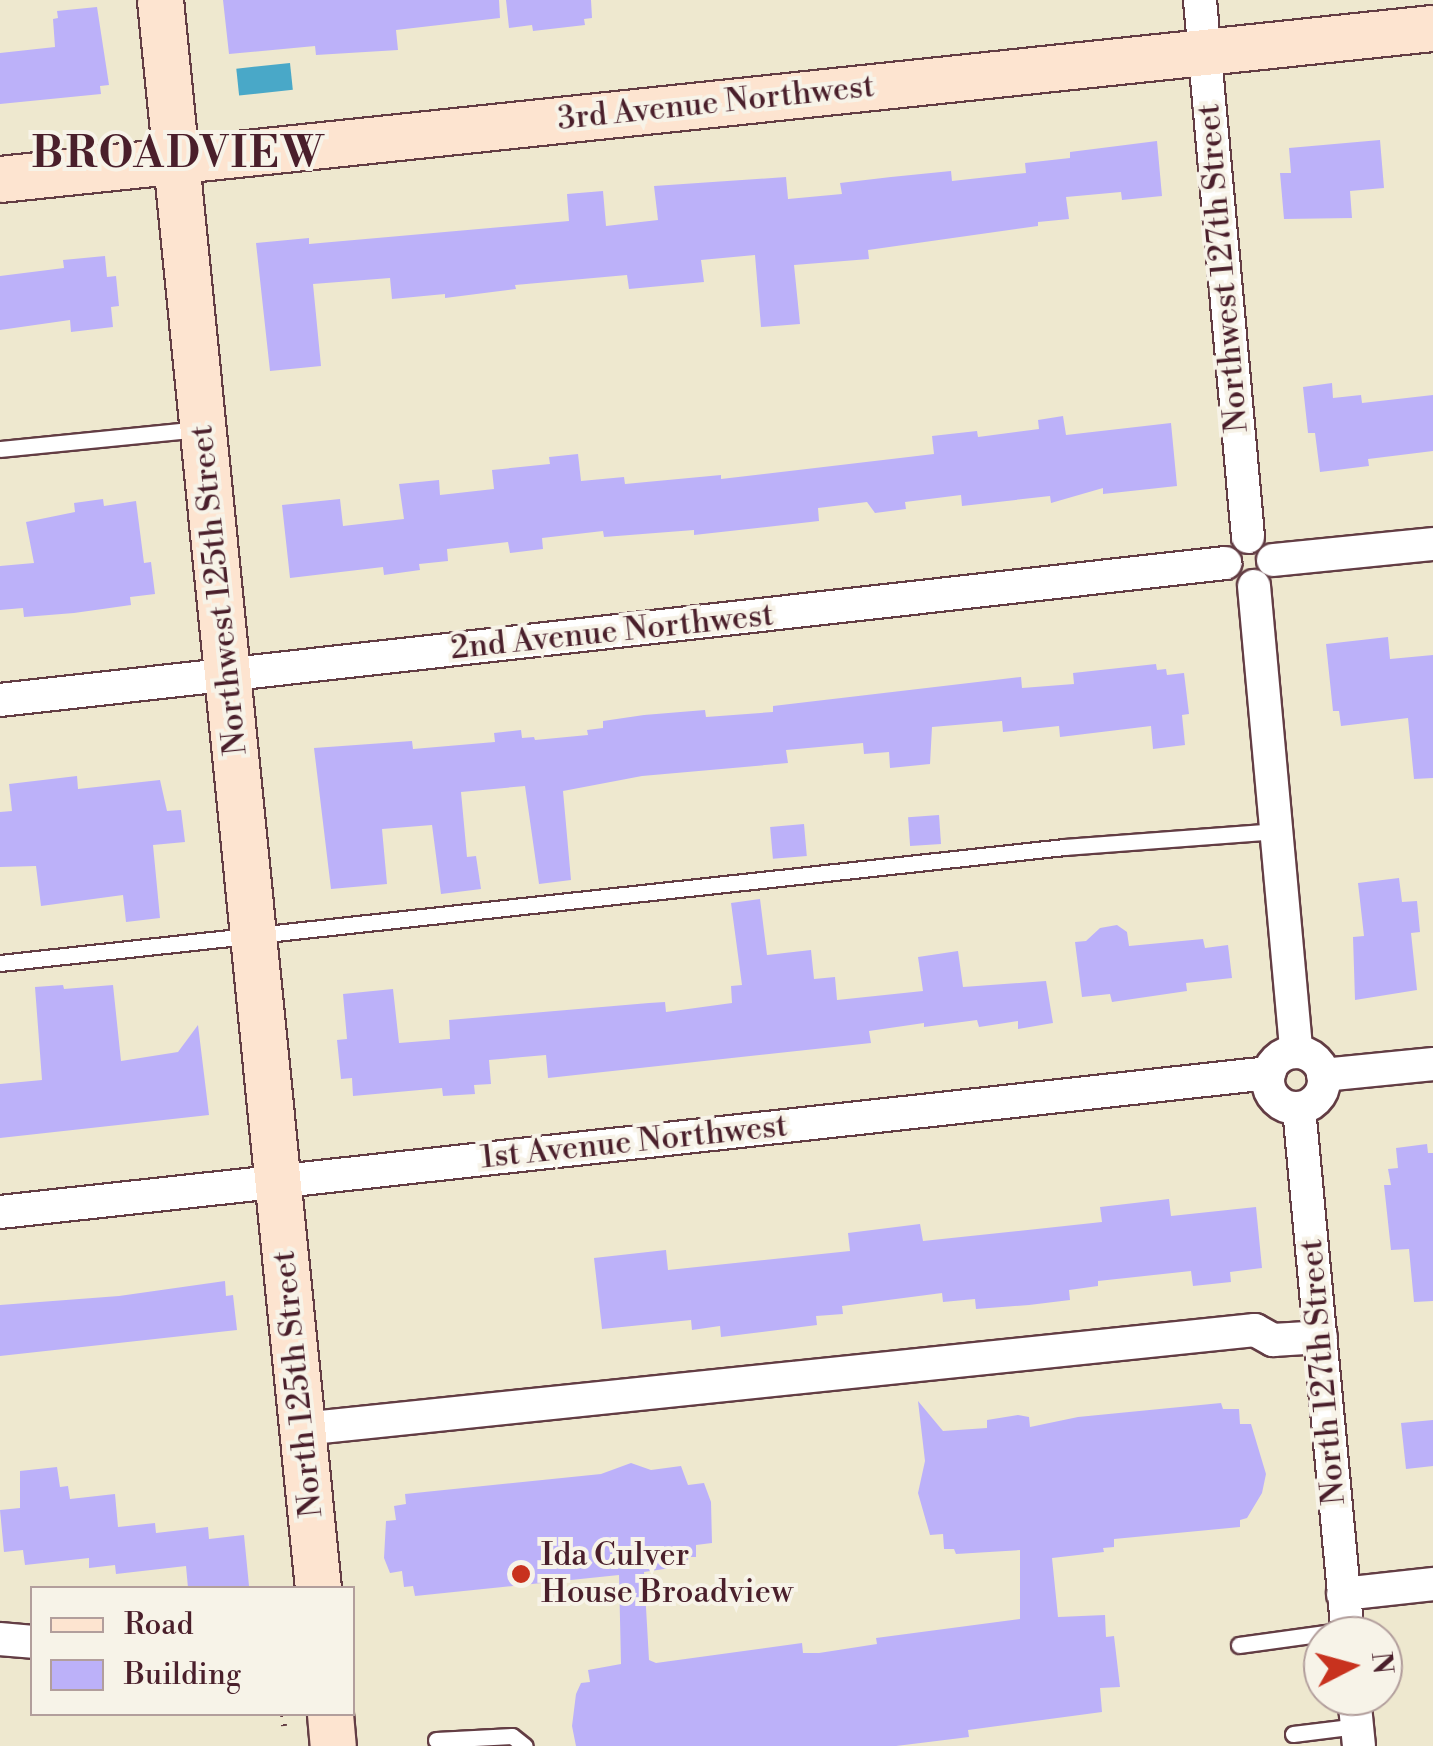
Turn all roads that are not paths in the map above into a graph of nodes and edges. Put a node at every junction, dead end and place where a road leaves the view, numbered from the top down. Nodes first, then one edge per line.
1 (160, 0) edge
2 (1200, 0) edge
3 (1433, 28) edge
4 (1204, 52) junction
5 (176, 159) junction
6 (0, 178) edge
7 (203, 428) junction
8 (0, 449) edge
9 (1248, 537) junction
10 (1433, 544) edge
11 (1225, 563) junction
12 (1264, 573) junction
13 (228, 675) junction
14 (0, 700) edge
15 (1276, 831) junction
16 (254, 936) junction
17 (0, 962) edge
18 (1296, 1052) junction
19 (1433, 1064) edge
20 (1268, 1073) junction
21 (1324, 1076) junction
22 (1299, 1108) junction
23 (278, 1180) junction
24 (0, 1212) edge
25 (1320, 1325) junction
26 (302, 1429) junction
27 (1433, 1584) edge
28 (318, 1586) edge
29 (1343, 1594) junction
30 (1345, 1616) edge
31 (1303, 1638) edge
32 (0, 1639) edge
33 (30, 1642) edge
34 (1239, 1645) dead end
35 (330, 1716) edge
36 (1357, 1723) edge
37 (1292, 1734) dead end
38 (436, 1740) dead end
39 (333, 1746) edge
40 (524, 1746) edge

1 - 5 street, Northwest 125th Street
2 - 4 street, Northwest 127th Street
3 - 4 street, 3rd Avenue Northwest
4 - 5 street, 3rd Avenue Northwest
4 - 9 street, Northwest 127th Street
5 - 6 street, 3rd Avenue Northwest
5 - 7 street, Northwest 125th Street
7 - 8 lane
7 - 13 street, Northwest 125th Street
9 - 11 street
9 - 12 street
10 - 12 street
11 - 12 street
11 - 13 street, 2nd Avenue Northwest
12 - 15 street
13 - 14 street, 2nd Avenue Northwest
13 - 16 street, Northwest 125th Street
15 - 16 lane
15 - 18 street
16 - 17 lane
16 - 23 street, Northwest 125th Street
18 - 20 street
18 - 21 street
19 - 21 street
20 - 22 street
20 - 23 street, 1st Avenue Northwest
21 - 22 street
22 - 25 street, North 127th Street
23 - 24 street, 1st Avenue Northwest
23 - 26 street, North 125th Street
25 - 26 street
25 - 29 street, North 127th Street
26 - 28 street, North 125th Street
27 - 29 street
29 - 30 street, North 127th Street
31 - 34 lane
32 - 33 street
35 - 39 street
36 - 37 lane
38 - 40 lane

